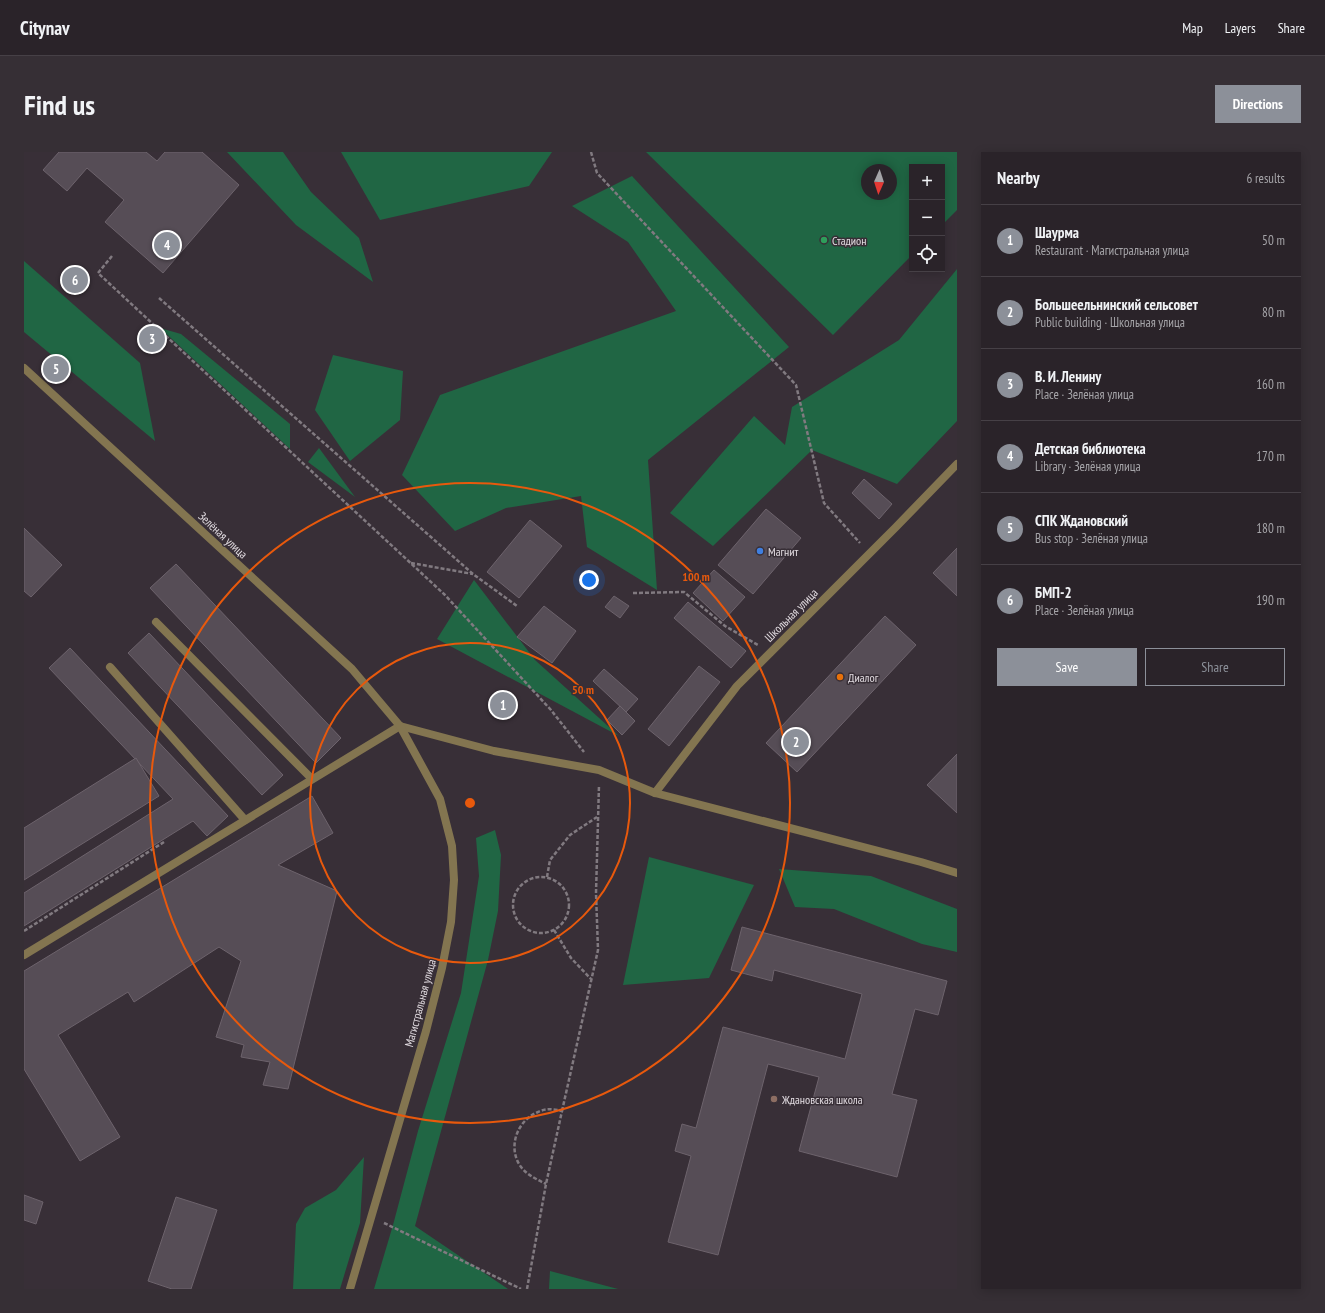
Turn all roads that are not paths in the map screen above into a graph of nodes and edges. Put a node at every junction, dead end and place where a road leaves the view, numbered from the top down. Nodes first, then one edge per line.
1 (24, 368) edge
2 (957, 464) edge
3 (156, 622) dead end
4 (110, 667) dead end
5 (400, 726) junction
6 (312, 779) junction
7 (655, 794) junction
8 (245, 820) junction
9 (957, 873) edge
10 (24, 955) edge
11 (350, 1289) edge

1 - 5 street, Зелёная улица
2 - 7 street, Школьная улица
3 - 6 street
4 - 8 street
5 - 6 street
5 - 7 street
5 - 11 street, Магистральная улица
6 - 8 street
7 - 9 street
8 - 10 street

